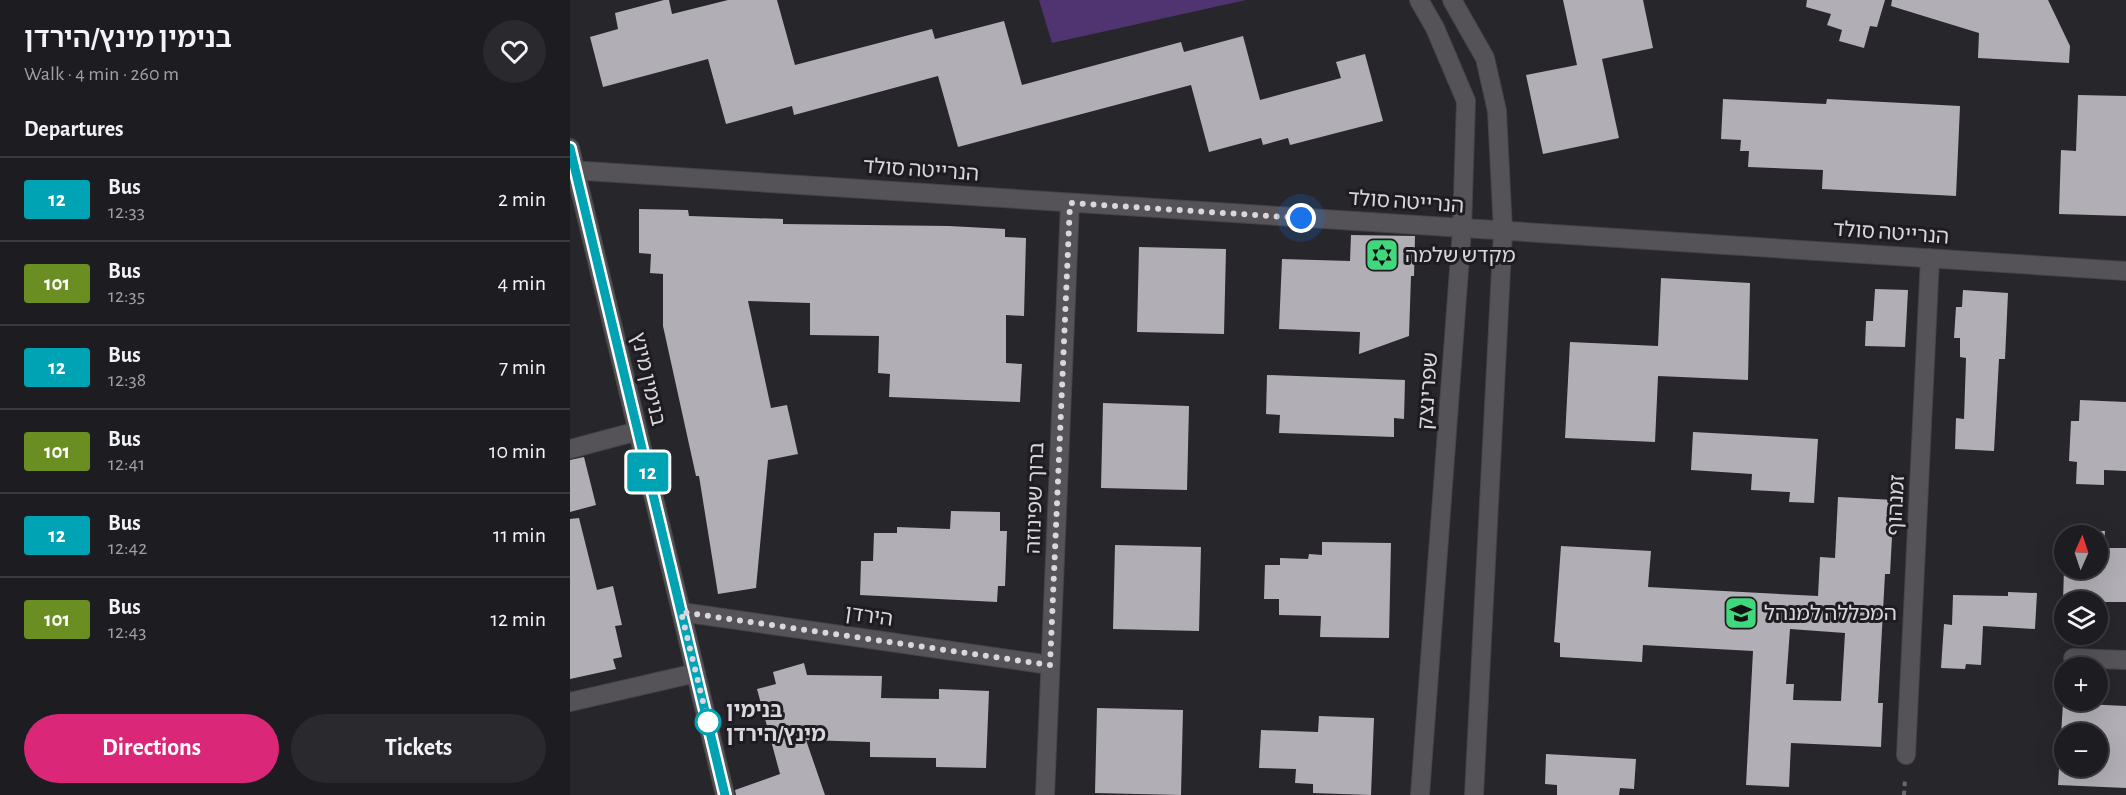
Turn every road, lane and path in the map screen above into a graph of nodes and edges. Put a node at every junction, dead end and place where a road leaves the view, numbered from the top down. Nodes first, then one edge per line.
1 (1419, 0) edge
2 (1452, 0) edge
3 (570, 148) edge
4 (573, 170) edge
5 (1070, 203) junction
6 (1462, 229) junction
7 (1503, 231) junction
8 (1930, 258) junction
9 (2126, 271) edge
10 (638, 431) junction
11 (570, 449) edge
12 (681, 612) junction
13 (2108, 659) edge
14 (2126, 660) edge
15 (1050, 665) junction
16 (696, 673) junction
17 (570, 702) edge
18 (1906, 755) dead end
19 (725, 795) edge
20 (1045, 795) edge
21 (1420, 795) edge
22 (1474, 795) edge

1 - 6 street, שפרינצק
2 - 7 street
3 - 4 street, בנימין מינץ
4 - 5 street, הנרייטה סולד
4 - 10 street, בנימין מינץ
5 - 6 street, הנרייטה סולד
5 - 15 street, ברוך שפינוזה
6 - 7 street, הנרייטה סולד
6 - 21 street, שפרינצק
7 - 8 street, הנרייטה סולד
7 - 22 street
8 - 9 street, הנרייטה סולד
8 - 18 street, זמנהוף
10 - 11 street
10 - 12 street, בנימין מינץ
12 - 15 street, הירדן
12 - 16 street, בנימין מינץ
13 - 14 street
15 - 20 street, ברוך שפינוזה
16 - 17 street
16 - 19 street, בנימין מינץ

